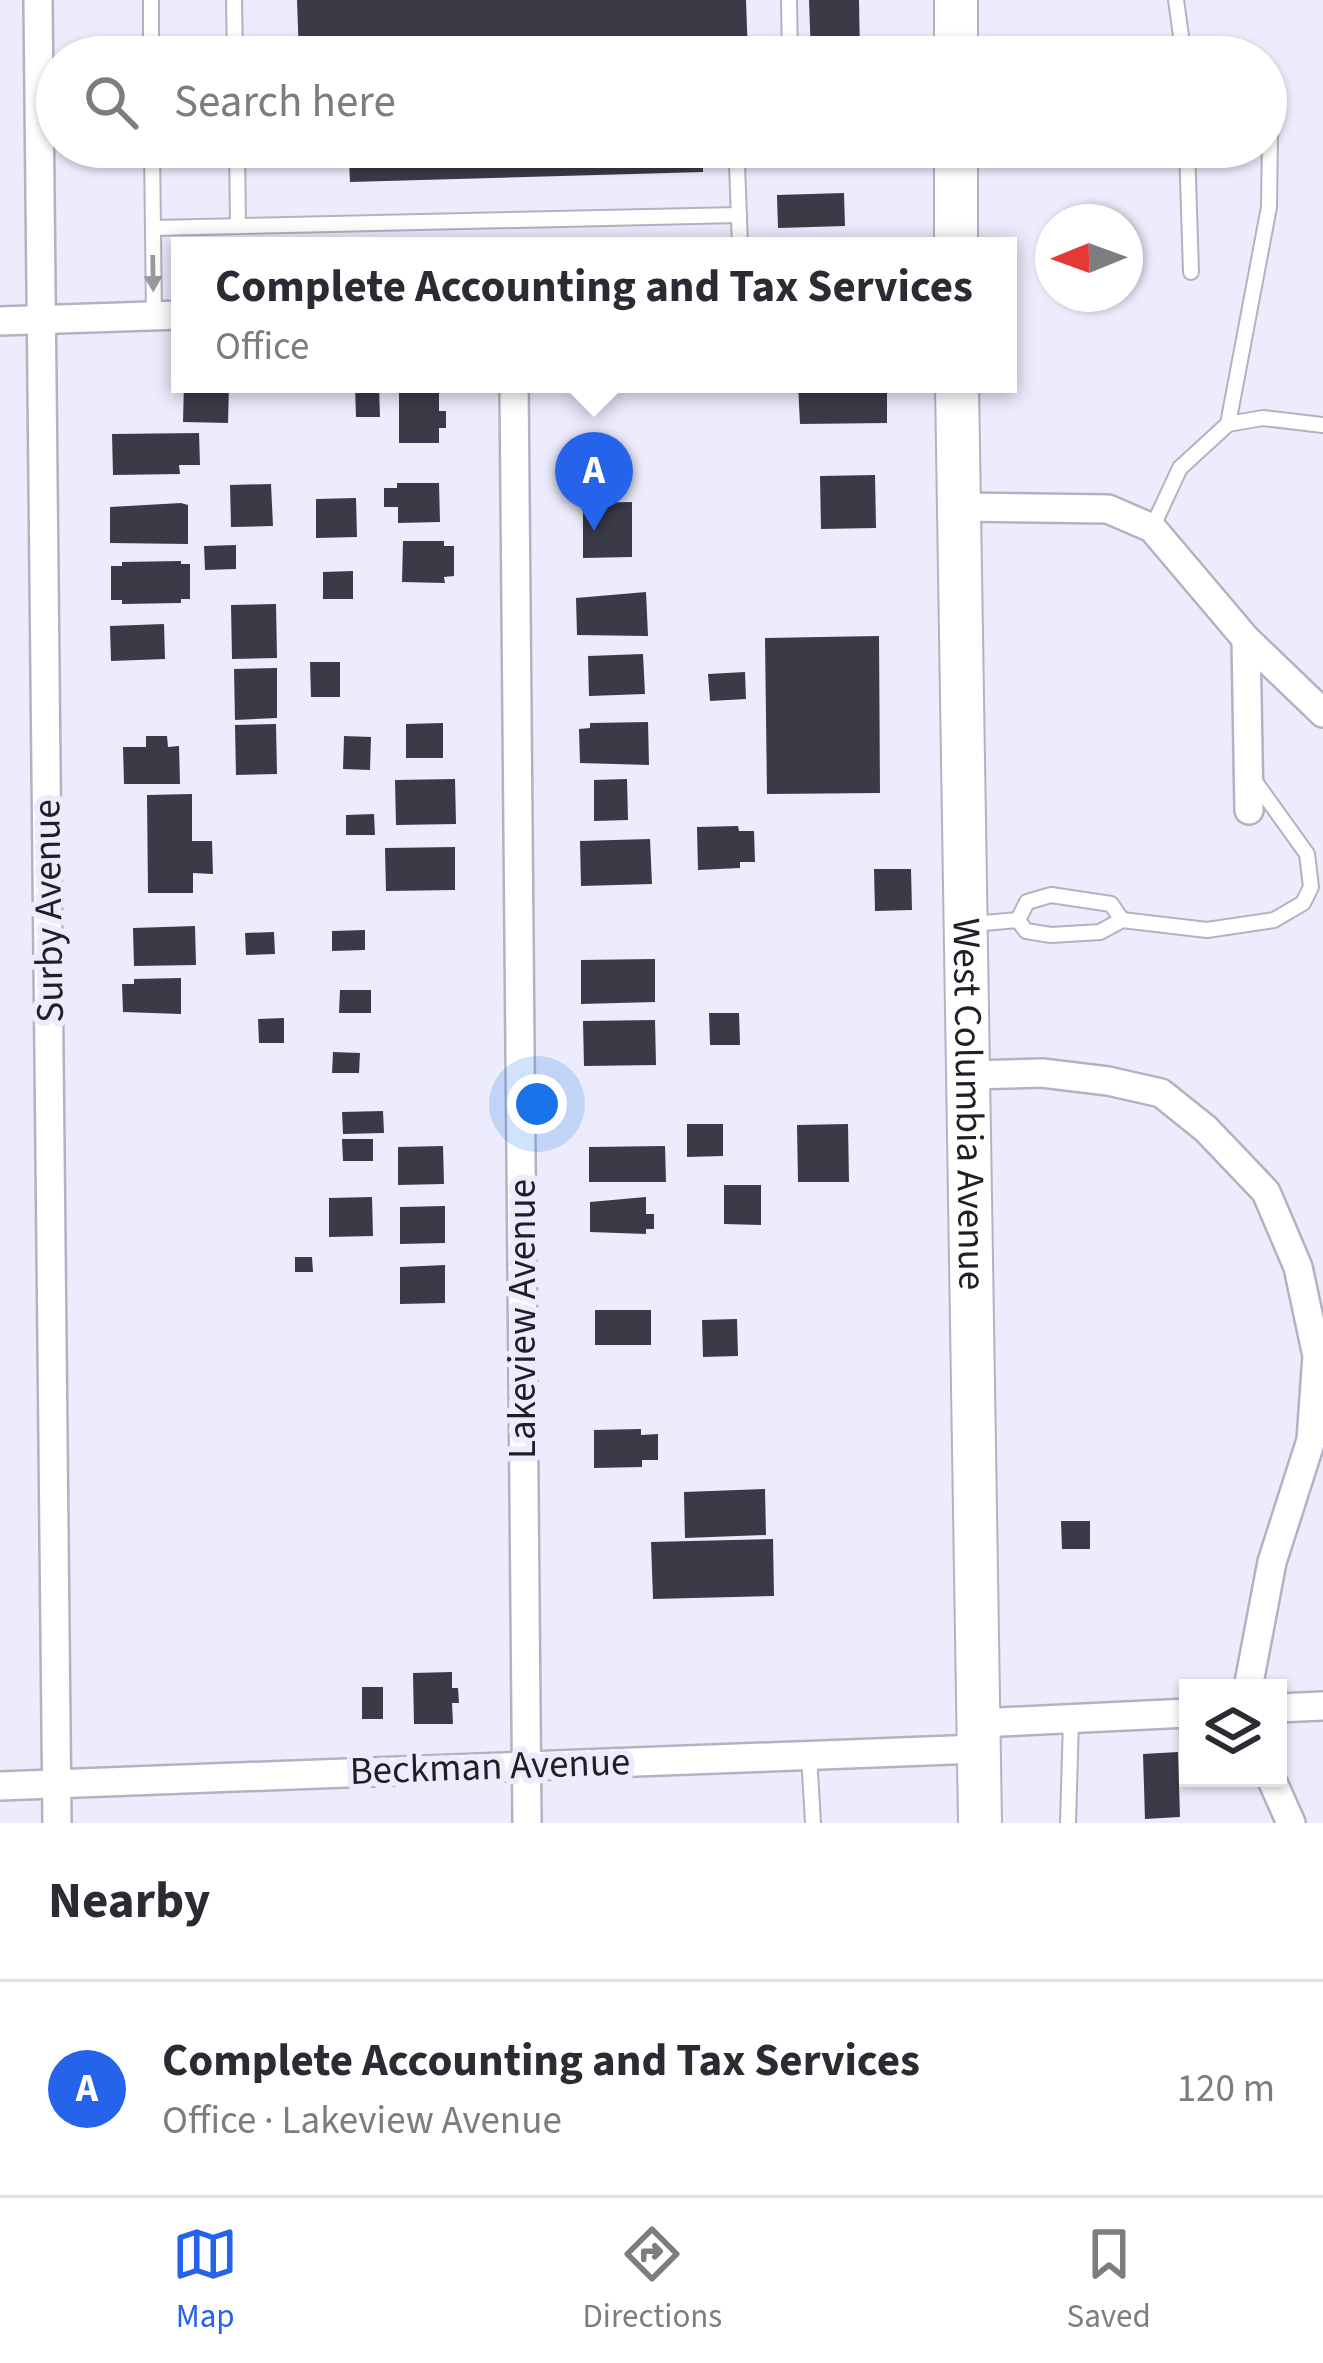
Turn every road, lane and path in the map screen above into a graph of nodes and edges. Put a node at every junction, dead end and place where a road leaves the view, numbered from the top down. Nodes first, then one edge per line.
1 (38, 0) edge
2 (151, 0) edge
3 (234, 0) edge
4 (789, 0) edge
5 (956, 0) edge
6 (1176, 0) edge
7 (38, 36) edge
8 (151, 36) edge
9 (235, 36) edge
10 (790, 36) edge
11 (956, 36) edge
12 (1181, 36) edge
13 (39, 168) edge
14 (152, 168) edge
15 (237, 168) edge
16 (737, 168) edge
17 (956, 168) edge
18 (1188, 168) edge
19 (1270, 168) edge
20 (739, 215) junction
21 (238, 225) junction
22 (152, 228) junction
23 (740, 237) edge
24 (956, 237) edge
25 (1190, 272) dead end
26 (167, 315) edge
27 (40, 320) junction
28 (0, 321) edge
29 (514, 393) edge
30 (957, 393) edge
31 (1228, 424) junction
32 (1323, 425) edge
33 (958, 507) junction
34 (1152, 528) junction
35 (1246, 639) junction
36 (1323, 713) edge
37 (1248, 771) junction
38 (1249, 810) dead end
39 (1018, 920) junction
40 (1122, 920) junction
41 (967, 924) junction
42 (970, 1075) junction
43 (1250, 1679) edge
44 (1323, 1706) edge
45 (1287, 1708) edge
46 (1179, 1714) edge
47 (1071, 1721) junction
48 (979, 1736) junction
49 (809, 1755) junction
50 (527, 1766) junction
51 (55, 1784) junction
52 (0, 1786) edge
53 (1275, 1787) edge
54 (57, 1823) edge
55 (527, 1823) edge
56 (814, 1823) edge
57 (980, 1823) edge
58 (1068, 1823) edge
59 (1291, 1823) edge

1 - 7 street, Surby Avenue
2 - 8 lane
3 - 9 lane
4 - 10 lane
5 - 11 main road
6 - 12 lane
13 - 27 street, Surby Avenue
14 - 22 lane
15 - 21 lane
16 - 20 lane
17 - 24 main road
18 - 25 lane
19 - 31 lane
20 - 21 lane
20 - 23 lane
21 - 22 lane
22 -> 26 lane
26 - 27 street
27 - 28 street
27 - 51 street, Surby Avenue
29 - 50 street, Lakeview Avenue
30 - 33 main road, West Columbia Avenue
31 - 32 lane
31 - 34 lane
33 - 34 street
33 - 41 main road, West Columbia Avenue
34 - 35 street
35 - 36 street
35 - 37 street
37 - 38 street
37 - 40 lane
39 - 40 lane
39 - 40 lane
39 - 41 lane
41 - 42 main road, West Columbia Avenue
42 - 43 street
42 - 48 main road, West Columbia Avenue
44 - 45 street
46 - 47 street, Beckman Avenue
47 - 48 street, Beckman Avenue
47 - 58 lane
48 - 49 street, Beckman Avenue
48 - 57 main road, West Columbia Avenue
49 - 50 street, Beckman Avenue
49 - 56 lane
50 - 51 street, Beckman Avenue
50 - 55 street, Lakeview Avenue
51 - 52 street, Beckman Avenue
51 - 54 street, Surby Avenue
53 - 59 street

